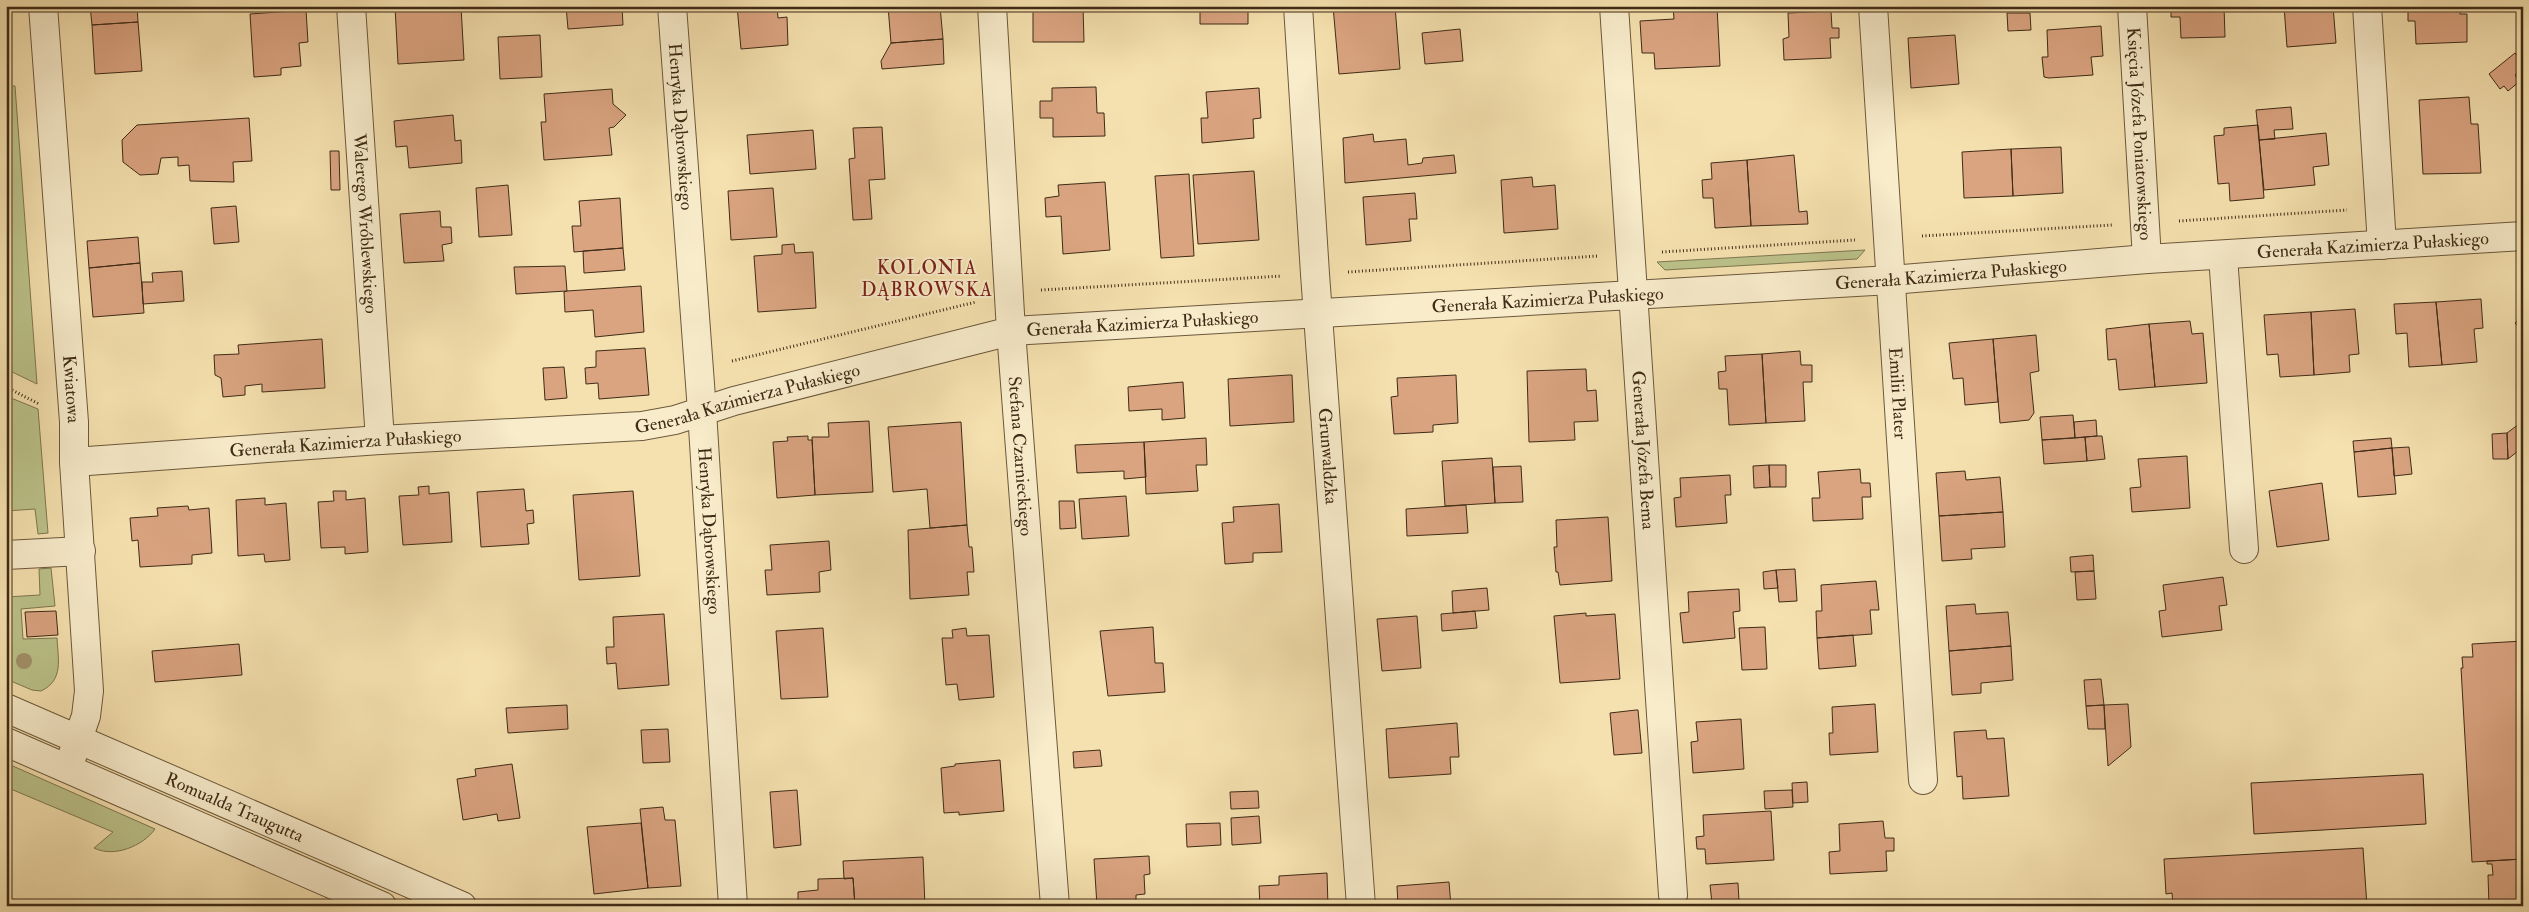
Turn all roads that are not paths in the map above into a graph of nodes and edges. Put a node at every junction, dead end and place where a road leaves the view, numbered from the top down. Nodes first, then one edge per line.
1 (43, 6) edge
2 (352, 6) edge
3 (672, 6) edge
4 (992, 6) edge
5 (1298, 6) edge
6 (1614, 6) edge
7 (1873, 6) edge
8 (2132, 6) edge
9 (2367, 6) edge
10 (2523, 236) edge
11 (2382, 245) junction
12 (2223, 256) junction
13 (2148, 259) junction
14 (1891, 280) junction
15 (1632, 294) junction
16 (1317, 312) junction
17 (1012, 331) junction
18 (702, 411) junction
19 (380, 440) junction
20 (74, 462) junction
21 (2244, 549) dead end
22 (81, 551) junction
23 (6, 554) edge
24 (6, 708) edge
25 (78, 739) junction
26 (6, 742) edge
27 (68, 768) junction
28 (1923, 780) dead end
29 (1673, 895) dead end
30 (382, 906) edge
31 (462, 906) edge
32 (732, 906) edge
33 (1055, 906) edge
34 (1360, 906) edge

1 - 20 street, Kwiatowa
2 - 19 street, Walerego Wróblewskiego
3 - 18 street, Henryka Dąbrowskiego
4 - 17 street, Stefana Czarnieckiego
5 - 16 street, Grunwaldzka
6 - 15 street, Generała Józefa Bema
7 - 14 street, Emilii Plater
8 - 13 street, Księcia Józefa Poniatowskiego
9 - 11 street
10 - 11 street, Generała Kazimierza Pułaskiego
11 - 12 street, Generała Kazimierza Pułaskiego
12 - 13 street, Generała Kazimierza Pułaskiego
12 - 21 street
13 - 14 street, Generała Kazimierza Pułaskiego
14 - 15 street, Generała Kazimierza Pułaskiego
14 - 28 street, Emilii Plater
15 - 16 street, Generała Kazimierza Pułaskiego
15 - 29 street, Generała Józefa Bema
16 - 17 street, Generała Kazimierza Pułaskiego
16 - 34 street, Grunwaldzka
17 - 18 street, Generała Kazimierza Pułaskiego
17 - 33 street, Stefana Czarnieckiego
18 - 19 street, Generała Kazimierza Pułaskiego
18 - 32 street, Henryka Dąbrowskiego
19 - 20 street, Generała Kazimierza Pułaskiego
20 - 22 street, Kwiatowa
22 - 23 street
22 - 25 street, Kwiatowa
24 - 25 street, Romualda Traugutta
25 - 27 street, Kwiatowa
25 - 31 street, Romualda Traugutta
26 - 27 street, Romualda Traugutta
27 - 30 street, Romualda Traugutta

